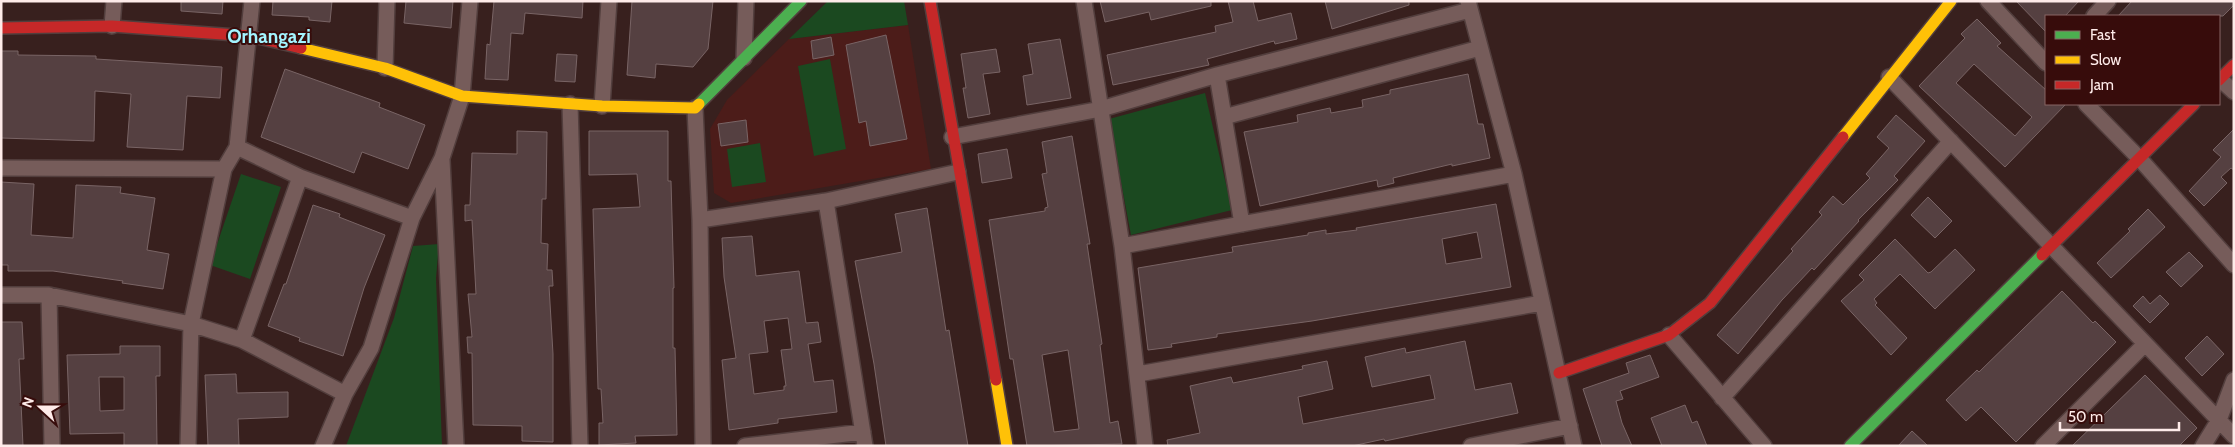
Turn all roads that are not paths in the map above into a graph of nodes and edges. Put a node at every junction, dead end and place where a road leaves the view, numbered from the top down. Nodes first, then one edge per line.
1 (114, 1) edge
2 (252, 1) edge
3 (387, 1) edge
4 (470, 1) edge
5 (609, 1) edge
6 (746, 1) edge
7 (801, 1) edge
8 (930, 1) edge
9 (1084, 1) edge
10 (1951, 1) edge
11 (1988, 1) edge
12 (2108, 1) edge
13 (1469, 6) edge
14 (2095, 15) edge
15 (112, 26) junction
16 (1, 28) edge
17 (250, 36) junction
18 (1480, 48) junction
19 (744, 58) junction
20 (2045, 61) edge
21 (2234, 65) edge
22 (385, 68) junction
23 (1217, 75) junction
24 (1890, 77) junction
25 (2220, 78) edge
26 (2220, 80) edge
27 (2234, 92) edge
28 (462, 96) junction
29 (570, 104) junction
30 (2087, 105) edge
31 (2193, 105) edge
32 (602, 106) junction
33 (695, 108) junction
34 (1101, 108) junction
35 (1224, 117) junction
36 (952, 136) junction
37 (1952, 141) junction
38 (237, 147) junction
39 (442, 158) junction
40 (2139, 158) junction
41 (1, 168) edge
42 (224, 169) junction
43 (958, 172) junction
44 (1514, 174) junction
45 (300, 178) junction
46 (826, 201) junction
47 (412, 218) junction
48 (700, 220) junction
49 (1242, 224) junction
50 (1122, 246) junction
51 (2050, 246) junction
52 (2234, 265) edge
53 (1, 295) edge
54 (49, 295) junction
55 (1542, 303) junction
56 (191, 324) junction
57 (1670, 335) junction
58 (242, 340) junction
59 (2144, 344) junction
60 (1559, 373) junction
61 (1138, 374) junction
62 (2234, 380) edge
63 (345, 394) junction
64 (1722, 398) junction
65 (2219, 420) junction
66 (1570, 426) junction
67 (2234, 436) edge
68 (864, 439) edge
69 (52, 446) edge
70 (188, 446) edge
71 (323, 446) edge
72 (456, 446) edge
73 (580, 446) edge
74 (703, 446) edge
75 (745, 446) edge
76 (1007, 446) edge
77 (1145, 446) edge
78 (1471, 446) edge
79 (1574, 446) edge
80 (1764, 446) edge
81 (1850, 446) edge
82 (2043, 446) edge
83 (2203, 446) edge

1 - 15 street
2 - 17 street
3 - 22 street
4 - 28 street
5 - 32 street
6 - 19 street
7 - 19 street
8 - 36 street
9 - 34 street
10 - 24 street
11 - 20 street
12 - 14 street
13 - 18 street
13 - 23 street
15 - 16 street
15 - 17 street
17 - 22 street
17 - 38 street
18 - 35 street
18 - 44 street
19 - 33 street
21 - 25 street
22 - 28 street
23 - 34 street
23 - 35 street
24 - 37 street
24 - 57 street
26 - 27 street
28 - 29 street
28 - 39 street
29 - 32 street
29 - 73 street
30 - 40 street
31 - 40 street
32 - 33 street
33 - 48 street
34 - 36 street
34 - 50 street
35 - 49 street
36 - 43 street
37 - 51 street
37 - 64 street
38 - 42 street
38 - 45 street
39 - 47 street
39 - 72 street
40 - 51 street
40 - 52 street
41 - 42 street
42 - 56 street
43 - 46 street
43 - 76 street
44 - 49 street
44 - 55 street
45 - 47 street
45 - 58 street
46 - 48 street
46 - 68 street
47 - 63 street
48 - 74 street
49 - 50 street
50 - 61 street
51 - 59 street
51 - 81 street
53 - 54 street
54 - 56 street
54 - 69 street
55 - 60 street
55 - 61 street
56 - 58 street
56 - 70 street
57 - 60 street
57 - 64 street
58 - 63 street
59 - 65 street
59 - 82 street
60 - 66 street
61 - 77 street
62 - 65 street
63 - 71 street
64 - 80 street
65 - 67 street
65 - 83 street
66 - 78 street
66 - 79 street
68 - 75 street

